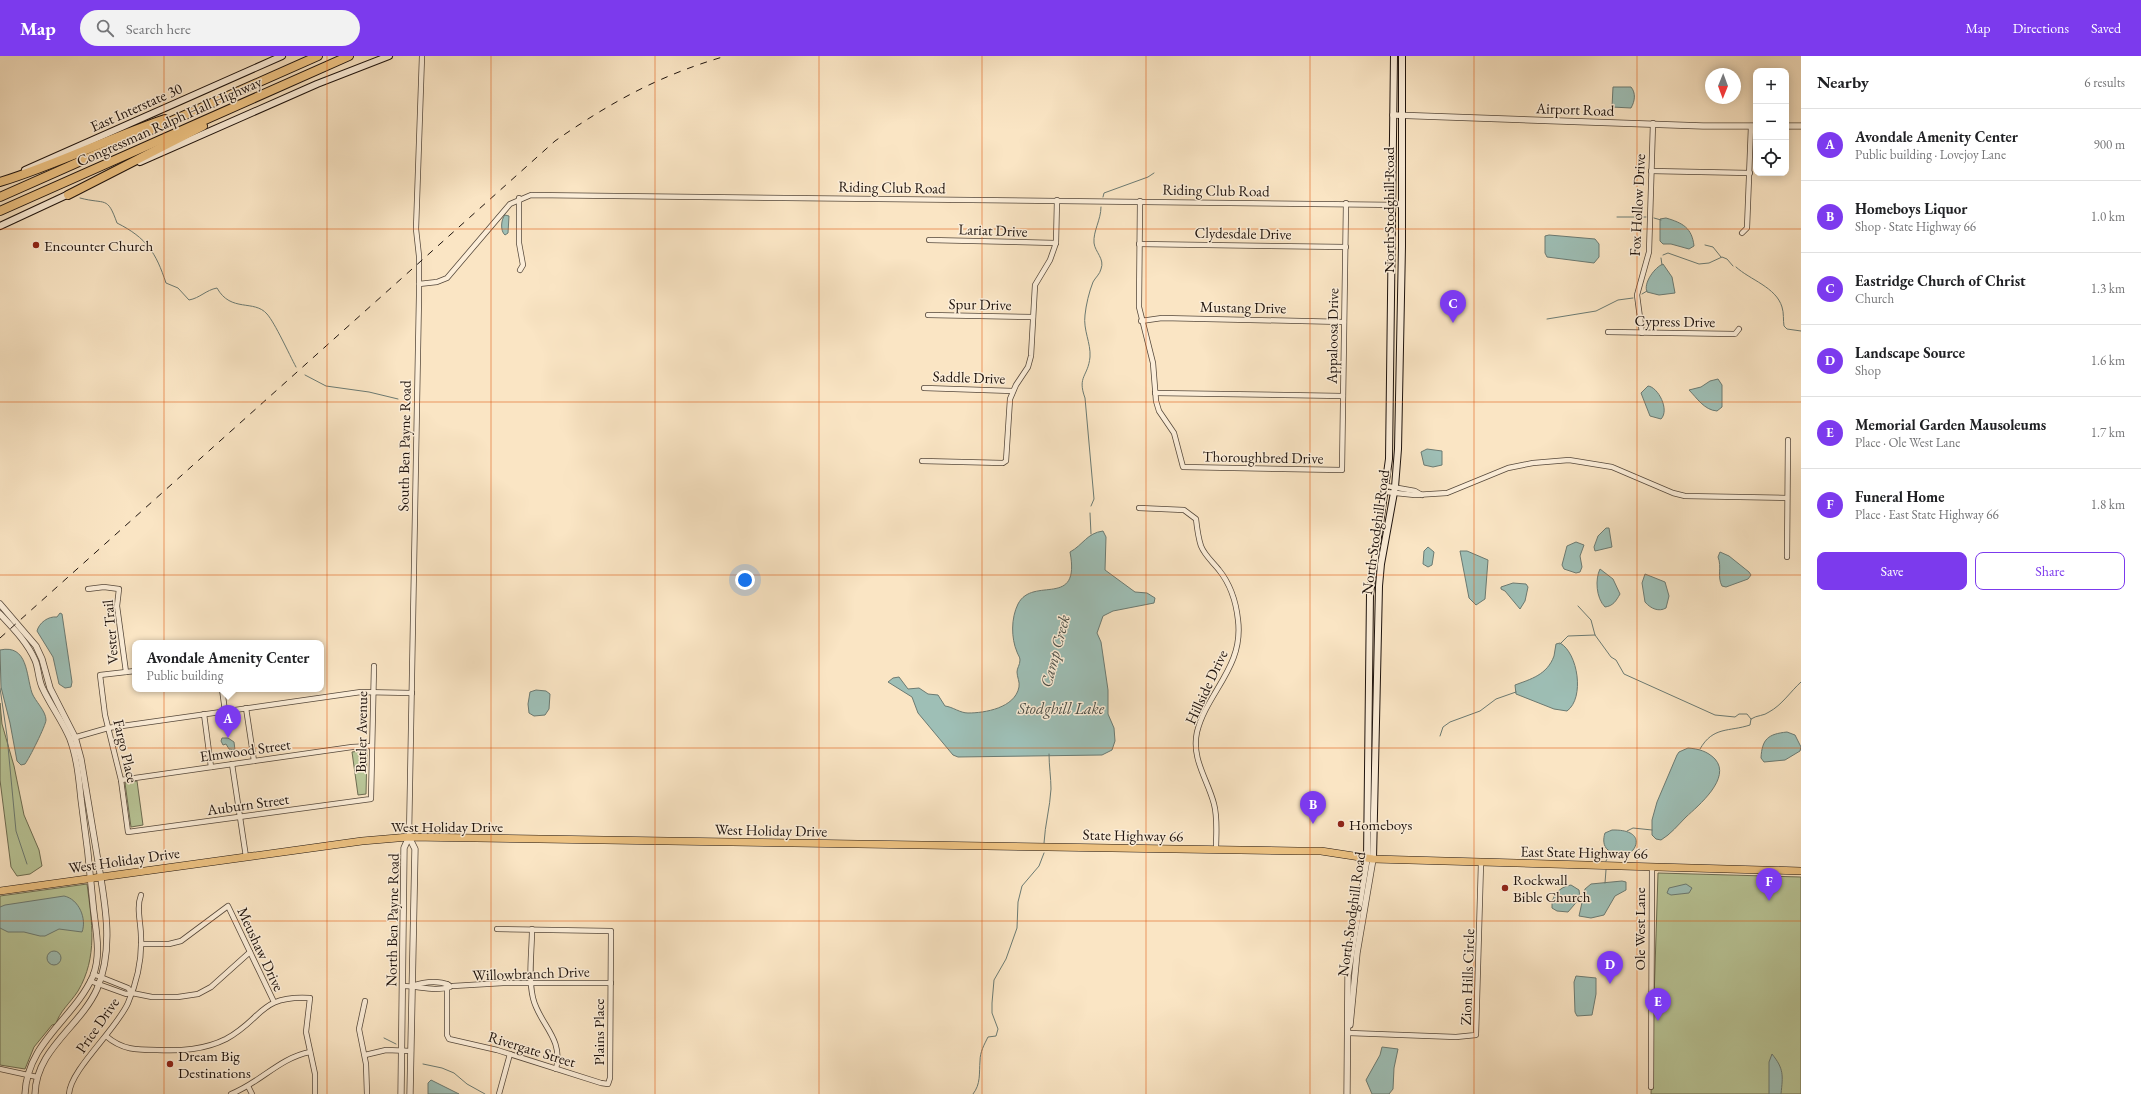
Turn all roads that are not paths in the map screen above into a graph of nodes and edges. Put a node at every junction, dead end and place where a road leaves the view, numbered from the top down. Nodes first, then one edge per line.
1 (282, 56) edge
2 (318, 56) edge
3 (349, 56) edge
4 (389, 56) edge
5 (422, 56) edge
6 (1394, 56) edge
7 (1402, 56) edge
8 (336, 62) junction
9 (205, 106) junction
10 (1393, 115) junction
11 (1402, 116) junction
12 (1653, 123) junction
13 (1753, 126) edge
14 (1789, 126) edge
15 (1801, 126) edge
16 (1652, 170) junction
17 (1750, 173) junction
18 (0, 182) edge
19 (68, 194) junction
20 (0, 197) edge
21 (519, 198) junction
22 (1057, 200) junction
23 (1140, 202) junction
24 (1346, 203) junction
25 (1393, 204) junction
26 (1402, 204) junction
27 (0, 211) edge
28 (0, 226) edge
29 (1742, 233) dead end
30 (929, 240) dead end
31 (1056, 244) junction
32 (1139, 244) junction
33 (1346, 247) junction
34 (520, 270) dead end
35 (419, 284) junction
36 (928, 315) dead end
37 (1032, 317) junction
38 (1141, 321) junction
39 (1344, 322) junction
40 (1739, 329) dead end
41 (1608, 332) dead end
42 (1642, 333) junction
43 (924, 388) dead end
44 (1012, 391) junction
45 (1155, 393) junction
46 (1343, 396) junction
47 (1788, 440) dead end
48 (922, 461) dead end
49 (1342, 470) joint
50 (1387, 489) junction
51 (1395, 490) junction
52 (1786, 498) junction
53 (1139, 508) dead end
54 (1787, 557) dead end
55 (94, 582) dead end
56 (95, 588) junction
57 (88, 589) dead end
58 (0, 604) edge
59 (0, 614) edge
60 (374, 666) dead end
61 (132, 671) edge
62 (126, 672) junction
63 (222, 692) edge
64 (373, 692) junction
65 (412, 693) junction
66 (246, 708) junction
67 (225, 711) junction
68 (204, 714) junction
69 (108, 728) junction
70 (72, 738) junction
71 (372, 746) junction
72 (254, 761) junction
73 (232, 764) junction
74 (211, 767) junction
75 (121, 780) junction
76 (371, 799) joint
77 (240, 817) junction
78 (128, 832) joint
79 (409, 837) junction
80 (897, 845) joint
81 (1216, 850) junction
82 (246, 857) junction
83 (1370, 859) junction
84 (1481, 863) junction
85 (1652, 866) junction
86 (1801, 871) edge
87 (100, 877) junction
88 (92, 878) junction
89 (0, 891) edge
90 (404, 892) junction
91 (414, 893) junction
92 (141, 895) dead end
93 (497, 929) dead end
94 (532, 929) junction
95 (141, 944) junction
96 (250, 952) junction
97 (93, 974) junction
98 (101, 978) junction
99 (90, 981) junction
100 (532, 983) junction
101 (611, 983) junction
102 (99, 985) junction
103 (403, 986) junction
104 (412, 986) junction
105 (447, 986) junction
106 (132, 993) junction
107 (365, 1001) dead end
108 (274, 1002) junction
109 (69, 1012) junction
110 (76, 1020) junction
111 (1349, 1033) junction
112 (106, 1036) junction
113 (402, 1051) junction
114 (411, 1051) junction
115 (310, 1052) junction
116 (510, 1054) junction
117 (365, 1055) junction
118 (0, 1069) edge
119 (556, 1069) junction
120 (27, 1075) junction
121 (37, 1077) junction
122 (608, 1084) joint
123 (248, 1086) junction
124 (1651, 1087) dead end
125 (25, 1094) edge
126 (35, 1094) edge
127 (69, 1094) edge
128 (231, 1094) edge
129 (252, 1094) edge
130 (315, 1094) edge
131 (367, 1094) edge
132 (401, 1094) edge
133 (410, 1094) edge
134 (499, 1094) edge
135 (1347, 1094) edge

1 - 18 main road, East Interstate 30
2 - 9 highway, Congressman Ralph Hall Highway
3 - 8 highway, Congressman Ralph Hall Highway
4 - 19 main road
5 - 35 street, South Ben Payne Road
6 - 10 main road, North Stodghill Road
7 - 11 main road, North Stodghill Road
8 - 19 highway
8 - 27 highway, Congressman Ralph Hall Highway
9 - 18 highway
9 - 20 highway, Congressman Ralph Hall Highway
10 - 11 street, Airport Road
10 - 25 main road, North Stodghill Road
11 - 12 street, Airport Road
11 - 26 main road, North Stodghill Road
12 - 13 street, Airport Road
12 - 16 street, Fox Hollow Drive
13 - 17 street
14 - 15 street
16 - 17 street
16 - 42 street, Fox Hollow Drive
17 - 29 street
19 - 28 main road
21 - 22 street, Riding Club Road
21 - 34 street
21 - 35 street, Riding Club Road
22 - 23 street, Riding Club Road
22 - 31 street
23 - 24 street, Riding Club Road
23 - 32 street
24 - 25 street, Riding Club Road
24 - 33 street, Appaloosa Drive
25 - 26 street, Riding Club Road
25 - 50 main road, North Stodghill Road
26 - 51 main road, North Stodghill Road
30 - 31 street, Lariat Drive
31 - 37 street
32 - 33 street, Clydesdale Drive
32 - 38 street
33 - 39 street, Appaloosa Drive
35 - 65 street, South Ben Payne Road
36 - 37 street, Spur Drive
37 - 44 street
38 - 39 street, Mustang Drive
38 - 45 street
39 - 46 street, Appaloosa Drive
40 - 42 street, Cypress Drive
41 - 42 street, Cypress Drive
43 - 44 street, Saddle Drive
44 - 48 street
45 - 46 street
45 - 49 street, Thoroughbred Drive
46 - 49 street, Appaloosa Drive
47 - 52 street
50 - 51 street
50 - 83 main road, North Stodghill Road
51 - 52 street
51 - 83 main road, North Stodghill Road
52 - 54 street
53 - 81 street, Hillside Drive
55 - 56 street
56 - 57 street
56 - 62 street, Vester Trail
58 - 70 street
59 - 70 street
60 - 64 street, Butler Avenue
61 - 62 street
62 - 69 street, Fargo Place
63 - 67 street
64 - 65 street
64 - 66 street
64 - 71 street, Butler Avenue
65 - 79 street, South Ben Payne Road
66 - 67 street
66 - 72 street
67 - 68 street
68 - 69 street
68 - 74 street
69 - 70 street
69 - 75 street, Fargo Place
70 - 87 street
70 - 88 street
71 - 72 street, Elmwood Street
71 - 76 street, Butler Avenue
72 - 73 street, Elmwood Street
73 - 74 street, Elmwood Street
73 - 77 street
74 - 75 street, Elmwood Street
75 - 78 street, Fargo Place
76 - 77 street, Auburn Street
77 - 78 street, Auburn Street
77 - 82 street
79 - 80 main road, West Holiday Drive
79 - 82 main road, West Holiday Drive
79 - 90 street, North Ben Payne Road
79 - 91 street, North Ben Payne Road
80 - 81 main road, State Highway 66
81 - 83 main road, State Highway 66
82 - 87 main road, West Holiday Drive
83 - 84 main road, East State Highway 66
83 - 111 street, North Stodghill Road
84 - 85 main road, East State Highway 66
84 - 111 street, Zion Hills Circle
85 - 86 main road, East State Highway 66
85 - 124 street, Ole West Lane
87 - 88 main road, West Holiday Drive
87 - 98 street
88 - 89 main road, West Holiday Drive
88 - 97 street
90 - 91 street
90 - 103 street, North Ben Payne Road
91 - 104 street, North Ben Payne Road
92 - 95 street, Price Drive
93 - 94 street
94 - 100 street
94 - 101 street, Plains Place
95 - 96 street, Meushaw Drive
95 - 106 street, Price Drive
96 - 106 street
96 - 108 street, Meushaw Drive
97 - 98 street
97 - 99 street
98 - 102 street
98 - 106 street
99 - 102 street
99 - 109 street
100 - 101 street, Willowbranch Drive
100 - 105 street, Willowbranch Drive
100 - 119 street
101 - 122 street, Plains Place
102 - 106 street
102 - 110 street
103 - 104 street, Willowbranch Drive
103 - 113 street, North Ben Payne Road
104 - 105 street, Willowbranch Drive
104 - 114 street, North Ben Payne Road
105 - 116 street, Rivergate Street
106 - 112 street, Price Drive
107 - 117 street
108 - 112 street
108 - 115 street
109 - 110 street
109 - 120 street
110 - 121 street
111 - 135 street, North Stodghill Road
112 - 127 street, Price Drive
113 - 114 street
113 - 117 street
113 - 132 street, North Ben Payne Road
114 - 133 street, North Ben Payne Road
115 - 123 street
115 - 130 street
116 - 119 street, Rivergate Street
116 - 134 street
117 - 131 street
118 - 120 street
119 - 122 street, Rivergate Street
120 - 121 street
120 - 125 street
121 - 126 street
123 - 128 street
123 - 129 street

